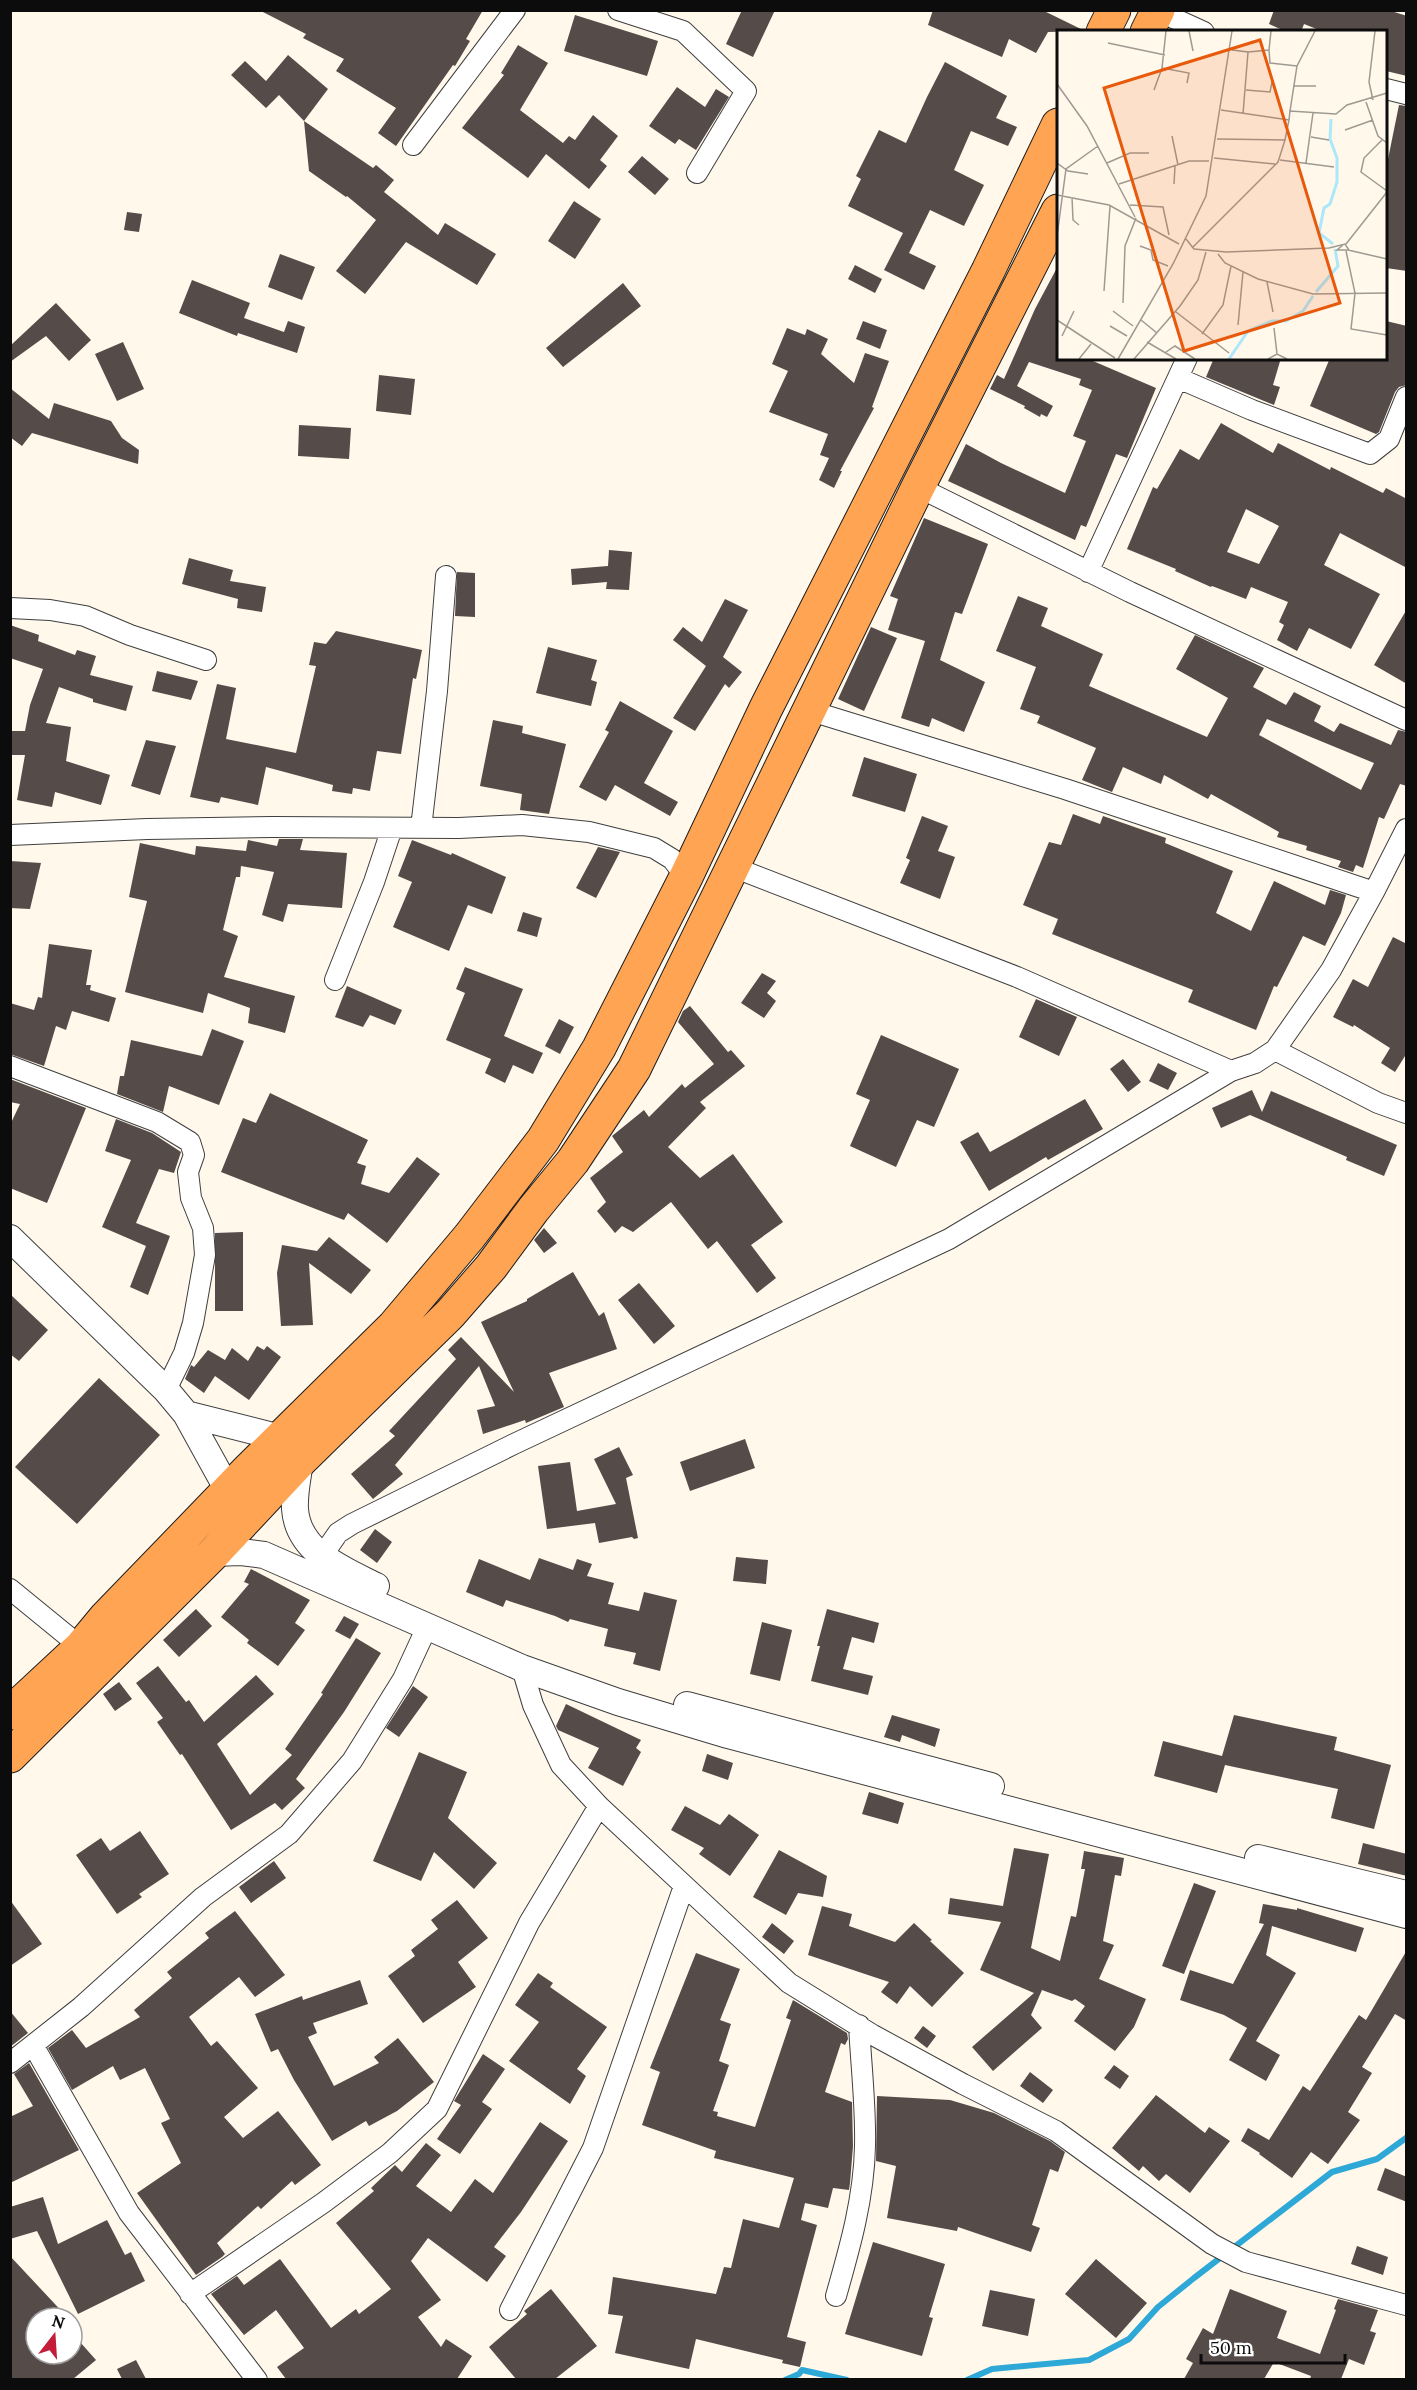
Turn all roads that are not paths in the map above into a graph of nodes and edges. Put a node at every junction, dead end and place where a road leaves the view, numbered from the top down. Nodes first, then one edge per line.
1 (515, 10) edge
2 (618, 10) edge
3 (1114, 10) edge
4 (1158, 11) edge
5 (1104, 30) edge
6 (1148, 30) edge
7 (1200, 30) edge
8 (1387, 89) edge
9 (1407, 94) edge
10 (1057, 129) edge
11 (413, 145) dead end
12 (697, 173) dead end
13 (1057, 215) edge
14 (1186, 360) edge
15 (1178, 378) junction
16 (1407, 397) edge
17 (906, 432) junction
18 (938, 448) junction
19 (918, 486) junction
20 (1088, 572) junction
21 (446, 576) dead end
22 (10, 608) edge
23 (206, 660) dead end
24 (810, 711) junction
25 (1407, 720) edge
26 (392, 828) junction
27 (421, 828) junction
28 (1407, 829) edge
29 (10, 835) edge
30 (733, 867) junction
31 (686, 877) junction
32 (1374, 892) junction
33 (335, 980) dead end
34 (1275, 1050) junction
35 (10, 1066) edge
36 (1231, 1071) junction
37 (1407, 1113) edge
38 (10, 1238) edge
39 (166, 1390) junction
40 (186, 1414) junction
41 (290, 1450) junction
42 (229, 1492) junction
43 (214, 1553) junction
44 (322, 1556) junction
45 (10, 1589) edge
46 (427, 1627) junction
47 (81, 1647) junction
48 (522, 1668) junction
49 (10, 1713) edge
50 (10, 1756) edge
51 (599, 1806) junction
52 (684, 1886) junction
53 (1407, 1894) edge
54 (1407, 1915) edge
55 (859, 2025) junction
56 (33, 2045) junction
57 (10, 2063) edge
58 (190, 2294) junction
59 (836, 2296) dead end
60 (1407, 2305) edge
61 (510, 2310) dead end
62 (257, 2379) edge

1 - 11 street
2 - 12 street
3 - 5 highway
4 - 6 highway
4 - 7 street
8 - 9 street
10 - 17 highway
13 - 18 highway
14 - 15 street
15 - 16 street
15 - 20 street
17 - 18 highway
17 - 31 highway
18 - 19 highway
19 - 20 street
19 - 24 highway
20 - 25 street
21 - 27 street
22 - 23 street
24 - 30 highway
24 - 32 street
26 - 27 street
26 - 29 street
26 - 33 street
27 - 31 street
28 - 32 street
30 - 36 street
30 - 41 highway
31 - 41 highway
32 - 34 street
34 - 36 street
34 - 37 street
35 - 39 street
36 - 44 street
38 - 39 street
39 - 40 street
40 - 41 street
40 - 42 street
41 - 42 highway
41 - 43 highway
41 - 44 street
42 - 47 highway
43 - 46 street
43 - 50 highway
44 - 53 street
45 - 47 street
46 - 48 street
46 - 56 street
47 - 49 highway
48 - 51 street
48 - 54 street
51 - 52 street
51 - 58 street
52 - 55 street
52 - 61 street
55 - 59 street
55 - 60 street
56 - 57 street
56 - 58 street
58 - 62 street

